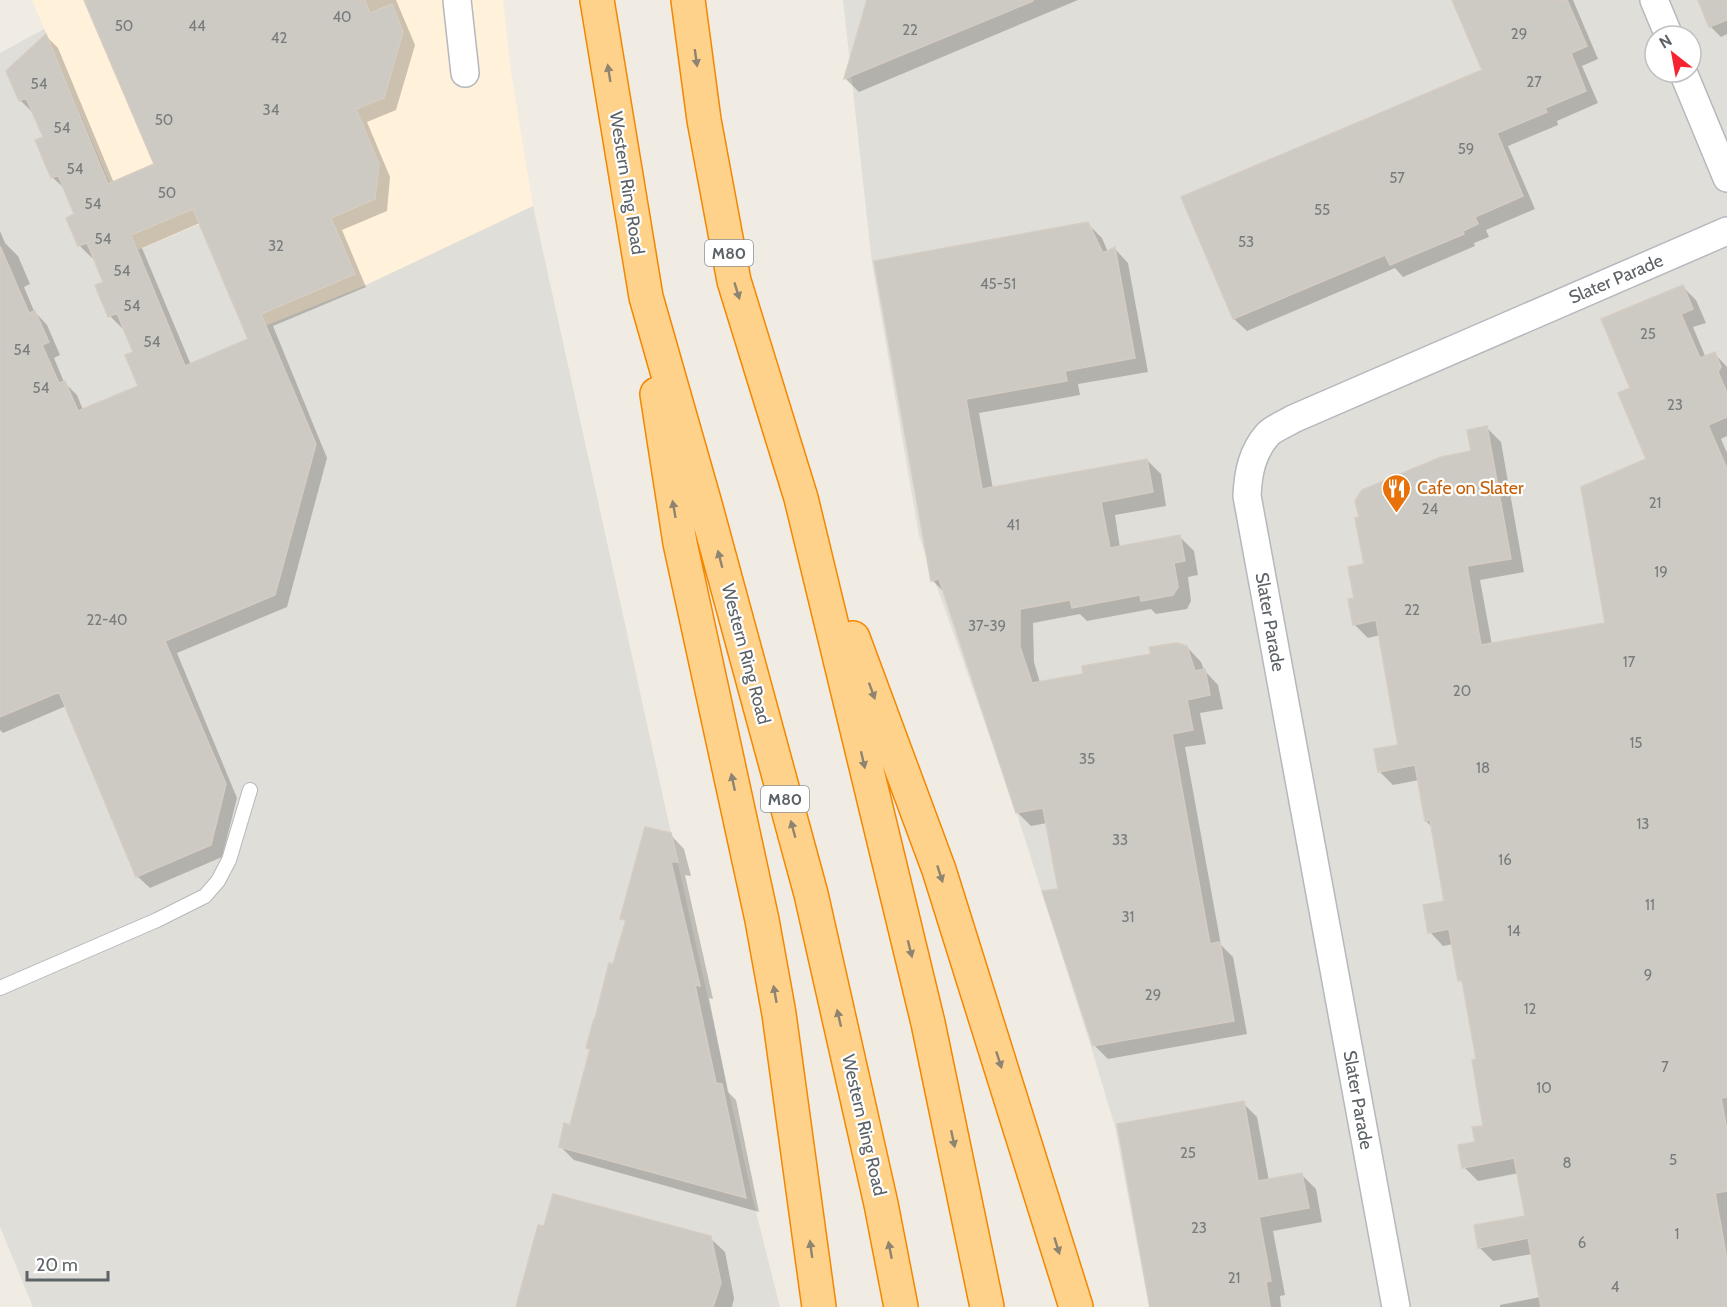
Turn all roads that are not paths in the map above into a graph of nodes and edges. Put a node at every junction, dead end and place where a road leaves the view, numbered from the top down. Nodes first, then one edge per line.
1 (457, 0) edge
2 (597, 0) edge
3 (688, 0) edge
4 (1654, 0) edge
5 (1664, 24) edge
6 (465, 73) dead end
7 (1688, 84) edge
8 (1727, 178) edge
9 (1727, 231) edge
10 (646, 297) junction
11 (801, 498) junction
12 (250, 790) dead end
13 (0, 987) edge
14 (819, 1307) edge
15 (902, 1307) edge
16 (987, 1307) edge
17 (1076, 1307) edge
18 (1396, 1307) edge

1 - 6 street
10 -> 2 highway, Western Ring Road / M80
3 -> 11 highway, M80
4 - 5 street
7 - 8 street
9 - 18 street, Slater Parade
14 -> 10 highway
15 -> 10 highway, Western Ring Road / M80
11 -> 16 highway, M80
11 -> 17 highway
12 - 13 lane

